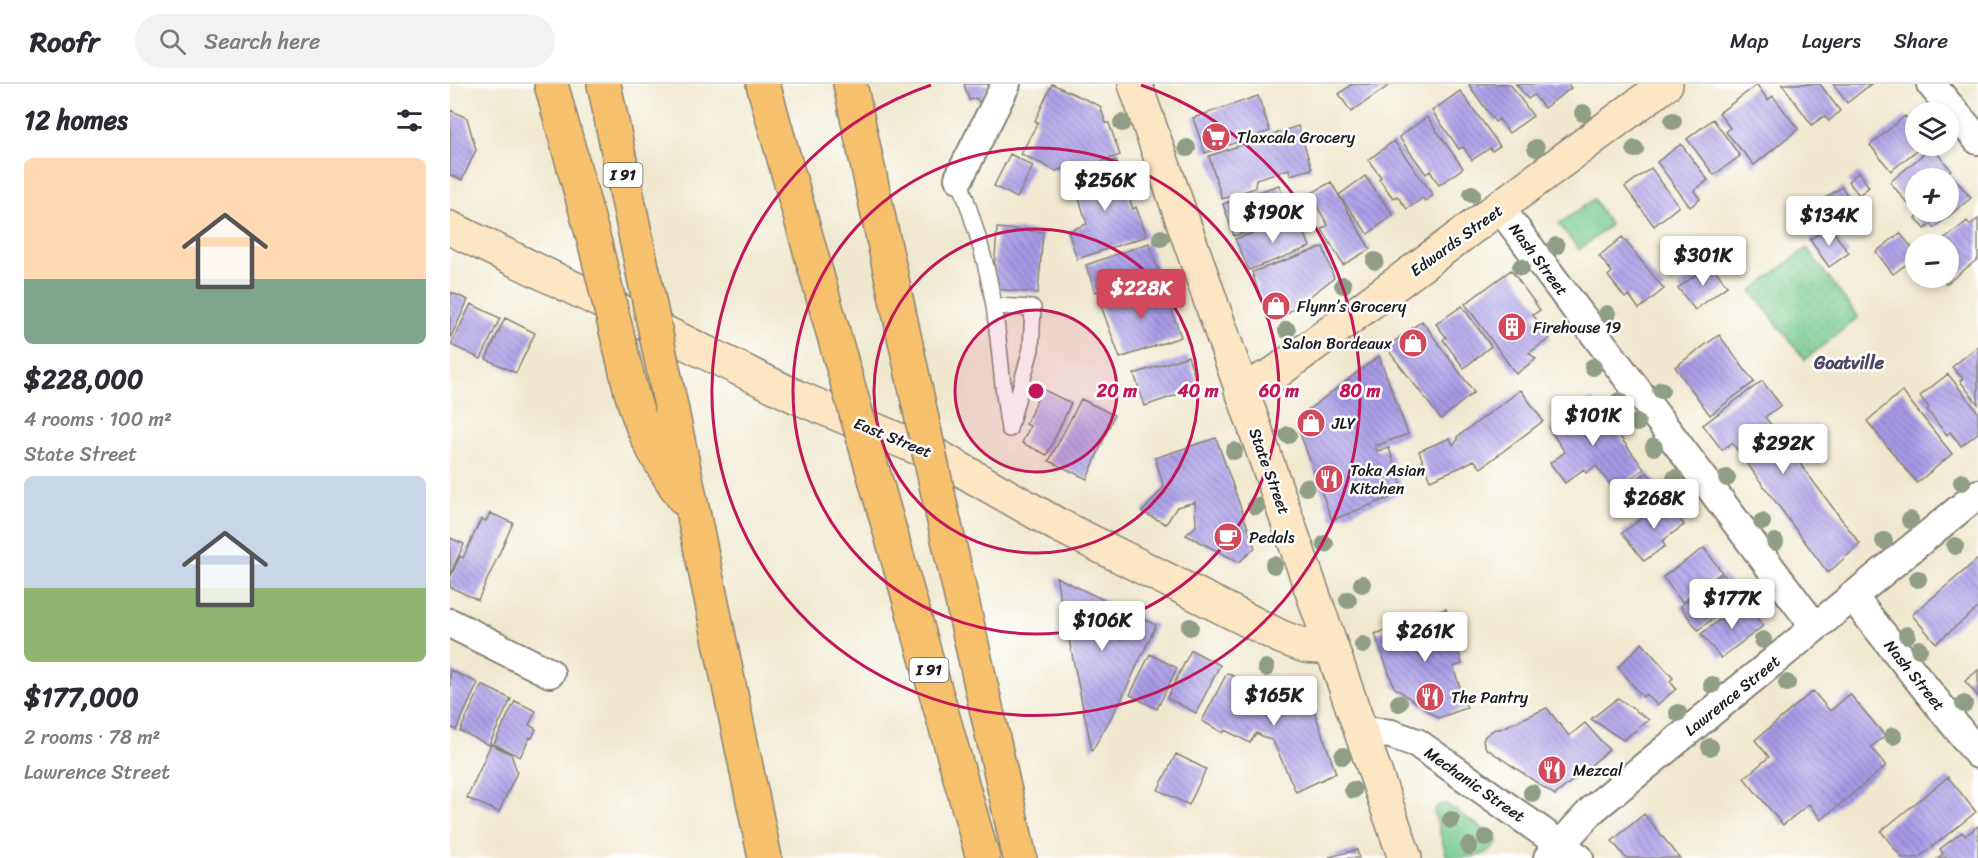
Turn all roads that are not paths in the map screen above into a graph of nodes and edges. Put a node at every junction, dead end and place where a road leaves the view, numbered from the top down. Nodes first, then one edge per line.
1 (551, 84) edge
2 (604, 84) edge
3 (763, 84) edge
4 (850, 84) edge
5 (1006, 84) edge
6 (1135, 84) edge
7 (1666, 84) edge
8 (1931, 84) edge
9 (1978, 140) edge
10 (959, 178) joint
11 (1500, 208) junction
12 (450, 228) edge
13 (994, 306) junction
14 (1241, 390) junction
15 (1978, 494) edge
16 (693, 513) junction
17 (1852, 596) junction
18 (450, 623) edge
19 (1815, 627) junction
20 (1332, 648) junction
21 (550, 674) dead end
22 (1362, 731) junction
23 (1978, 754) edge
24 (756, 818) junction
25 (1563, 853) edge
26 (746, 858) edge
27 (765, 858) edge
28 (983, 858) edge
29 (1020, 858) edge
30 (1405, 858) edge

1 - 16 highway, bridge
2 - 16 highway, I 91, bridge
3 - 28 highway, I 91, bridge
4 - 29 highway, bridge
5 - 10 street
6 - 14 main road, State Street
7 - 11 main road, Edwards Street
8 - 9 street
10 - 13 lane
11 - 14 main road, Edwards Street
11 - 19 street, Nash Street
12 - 20 main road, East Street
13 - 13 lane
14 - 20 main road, State Street
15 - 17 street, Lawrence Street
16 - 24 highway, I 91
17 - 19 street, Lawrence Street
17 - 23 street, Nash Street
18 - 21 street
19 - 25 street, Lawrence Street
20 - 22 main road, State Street
22 - 25 street, Mechanic Street
22 - 30 main road, State Street
24 - 26 highway
24 - 27 highway, I 91

